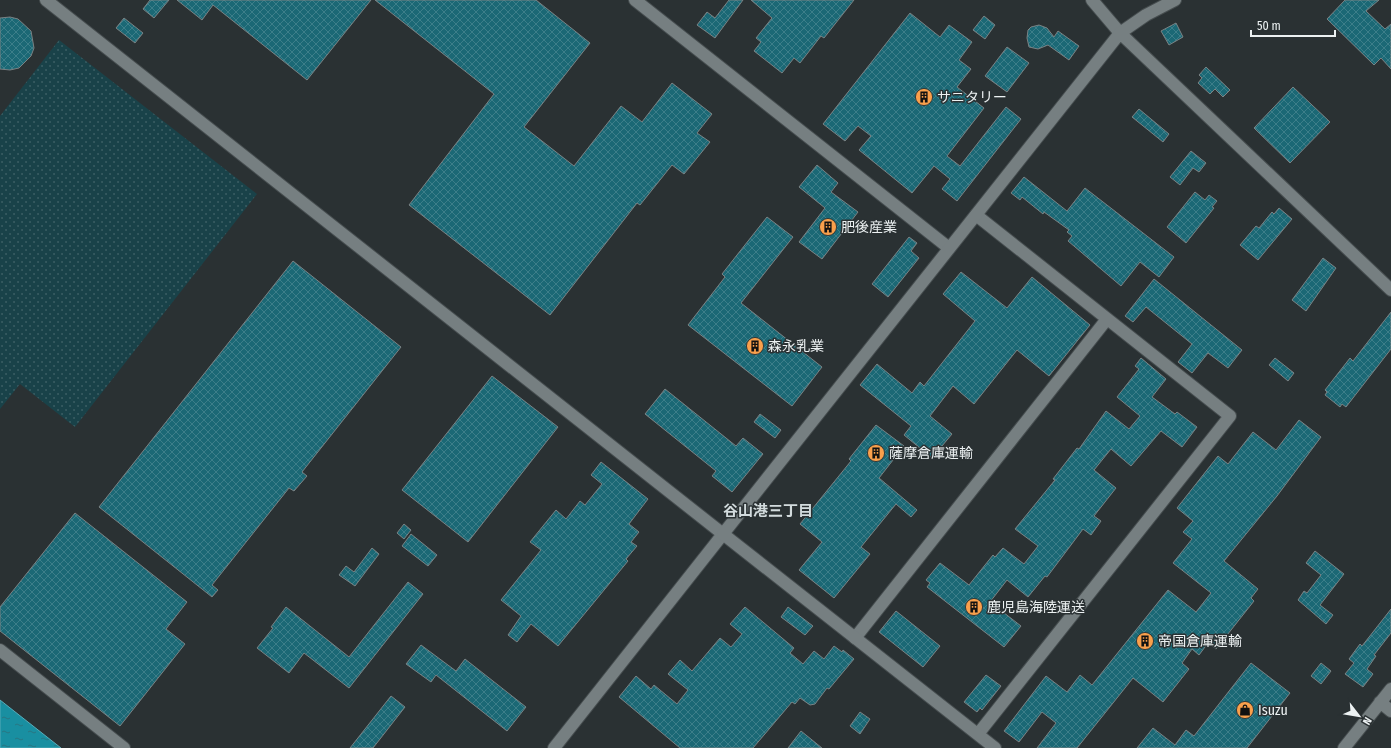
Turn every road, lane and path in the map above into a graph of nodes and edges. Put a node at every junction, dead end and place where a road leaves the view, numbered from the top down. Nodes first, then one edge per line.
1 (46, 0) edge
2 (635, 0) edge
3 (1092, 0) edge
4 (1174, 0) edge
5 (1120, 33) junction
6 (976, 215) junction
7 (949, 248) junction
8 (1391, 290) edge
9 (1107, 319) junction
10 (723, 534) junction
11 (855, 638) junction
12 (0, 650) edge
13 (1391, 689) edge
14 (1380, 702) junction
15 (1391, 711) edge
16 (978, 734) junction
17 (124, 748) edge
18 (554, 748) edge
19 (995, 748) edge
20 (1344, 748) edge

1 - 10 street
2 - 7 street
3 - 5 street
4 - 5 street
5 - 6 street
5 - 8 street
6 - 7 street
6 - 9 street
7 - 10 street
9 - 11 street
9 - 16 street
10 - 11 street
10 - 18 street
11 - 16 street
12 - 17 street
13 - 14 street
14 - 15 street
14 - 20 street
16 - 19 street

